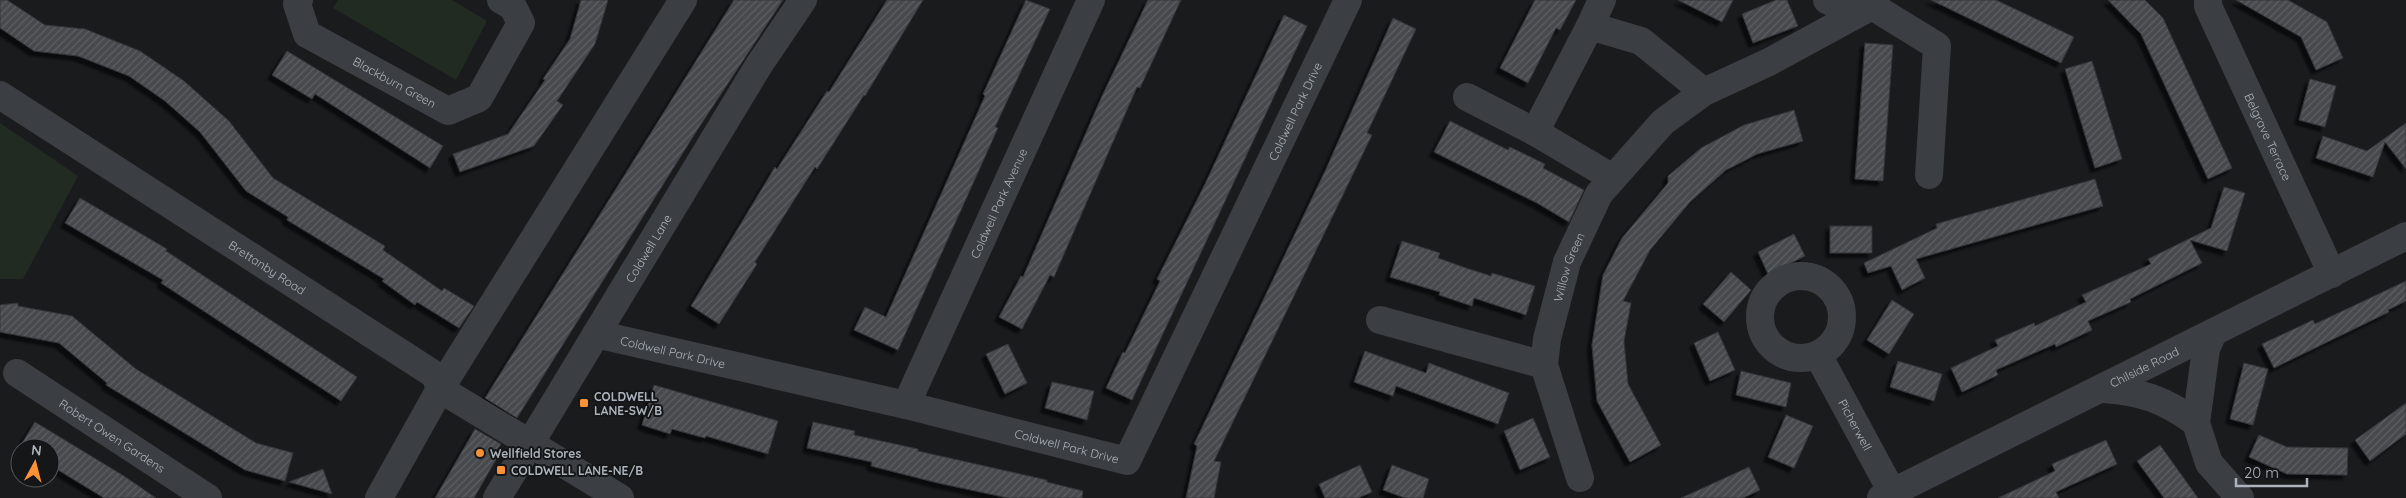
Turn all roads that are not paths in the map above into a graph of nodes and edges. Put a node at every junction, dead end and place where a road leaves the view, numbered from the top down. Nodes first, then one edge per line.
1 (299, 0) edge
2 (684, 0) edge
3 (803, 0) edge
4 (1091, 0) edge
5 (1348, 0) edge
6 (1602, 0) edge
7 (1827, 0) edge
8 (2208, 0) edge
9 (510, 2) edge
10 (1874, 3) edge
11 (1590, 26) junction
12 (1704, 92) junction
13 (0, 95) edge
14 (1468, 97) dead end
15 (1535, 132) junction
16 (1929, 175) dead end
17 (1613, 178) junction
18 (2406, 236) edge
19 (2332, 274) junction
20 (1380, 320) dead end
21 (2213, 333) junction
22 (596, 334) junction
23 (1818, 355) dead end
24 (1544, 366) junction
25 (17, 373) dead end
26 (2102, 388) junction
27 (440, 389) junction
28 (906, 405) junction
29 (2196, 424) junction
30 (528, 443) junction
31 (1580, 478) dead end
32 (1887, 495) edge
33 (208, 498) edge
34 (379, 498) edge
35 (497, 498) edge
36 (620, 498) edge
37 (2240, 498) edge

1 - 9 street, Blackburn Green
2 - 27 street
3 - 22 street, Coldwell Lane
4 - 28 street, Coldwell Park Avenue
5 - 28 street, Coldwell Park Drive
6 - 11 street
7 - 10 street
8 - 19 street, Belgrave Terrace
10 - 12 street, Willow Green
10 - 16 street
11 - 12 street
11 - 15 street
12 - 17 street, Willow Green
13 - 27 street, Brettanby Road
14 - 15 street
15 - 17 street
17 - 24 street, Willow Green
18 - 19 street, Chilside Road
19 - 21 street, Chilside Road
20 - 24 street
21 - 26 street, Chilside Road
21 - 29 street
22 - 28 street, Coldwell Park Drive
22 - 30 street, Coldwell Lane
23 - 32 street, Picherwell
24 - 31 street, Willow Green
25 - 33 street, Robert Owen Gardens
26 - 29 street
26 - 32 street, Chilside Road
27 - 30 street, Brettanby Road
27 - 34 street
29 - 37 street
30 - 35 street, Coldwell Lane
30 - 36 street, Brettanby Road

